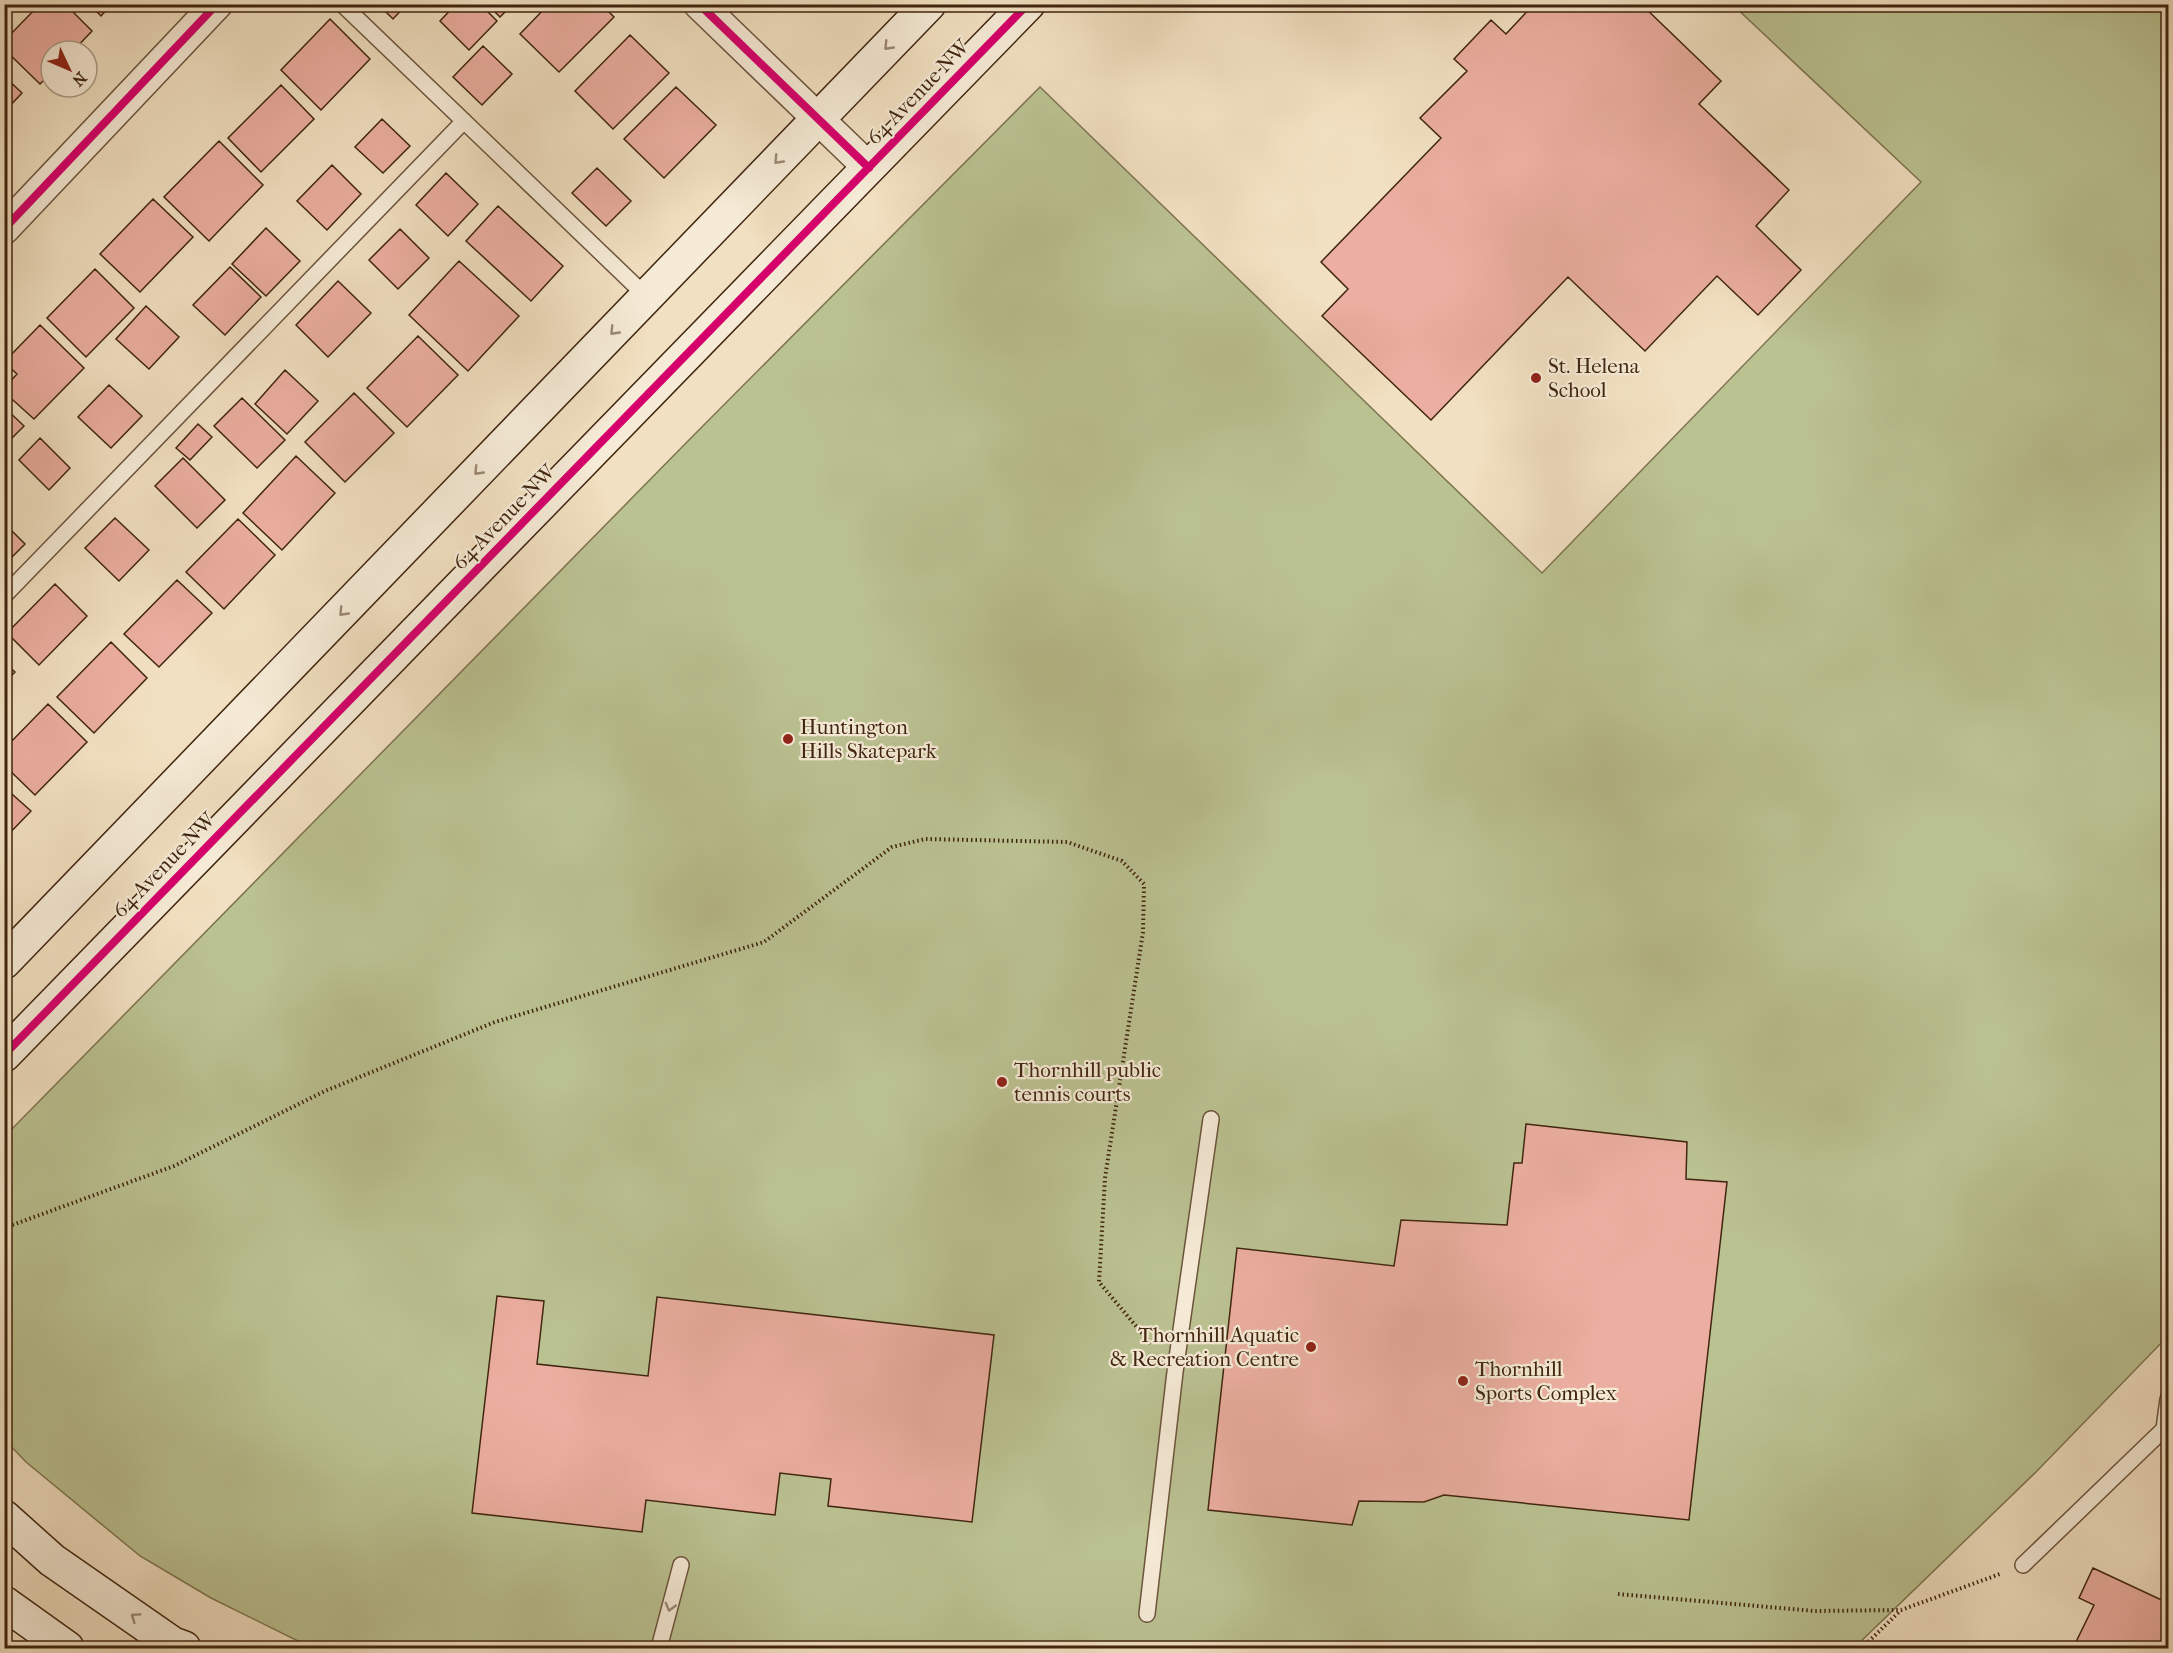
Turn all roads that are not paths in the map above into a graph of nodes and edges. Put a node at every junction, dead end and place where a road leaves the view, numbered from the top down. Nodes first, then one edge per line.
1 (217, 4) edge
2 (342, 4) edge
3 (699, 4) edge
4 (929, 4) edge
5 (1028, 4) edge
6 (818, 117) junction
7 (464, 121) junction
8 (869, 168) junction
9 (4, 229) edge
10 (647, 297) junction
11 (4, 596) edge
12 (4, 962) edge
13 (4, 1055) edge
14 (1211, 1119) dead end
15 (2169, 1399) edge
16 (4, 1516) edge
17 (681, 1565) dead end
18 (2023, 1565) road end
19 (4, 1603) edge
20 (1147, 1614) dead end
21 (67, 1648) edge
22 (184, 1648) edge
23 (659, 1648) edge

1 - 9 street
2 - 7 lane
3 - 6 street
4 -> 6 main road
5 - 8 main road, 64 Avenue NW
6 - 8 street
6 -> 10 main road
7 - 10 lane
7 - 11 lane
8 - 13 main road, 64 Avenue NW
10 -> 12 main road
14 - 20 lane
15 - 18 lane
22 -> 16 main road
17 -> 23 lane
19 - 21 main road

